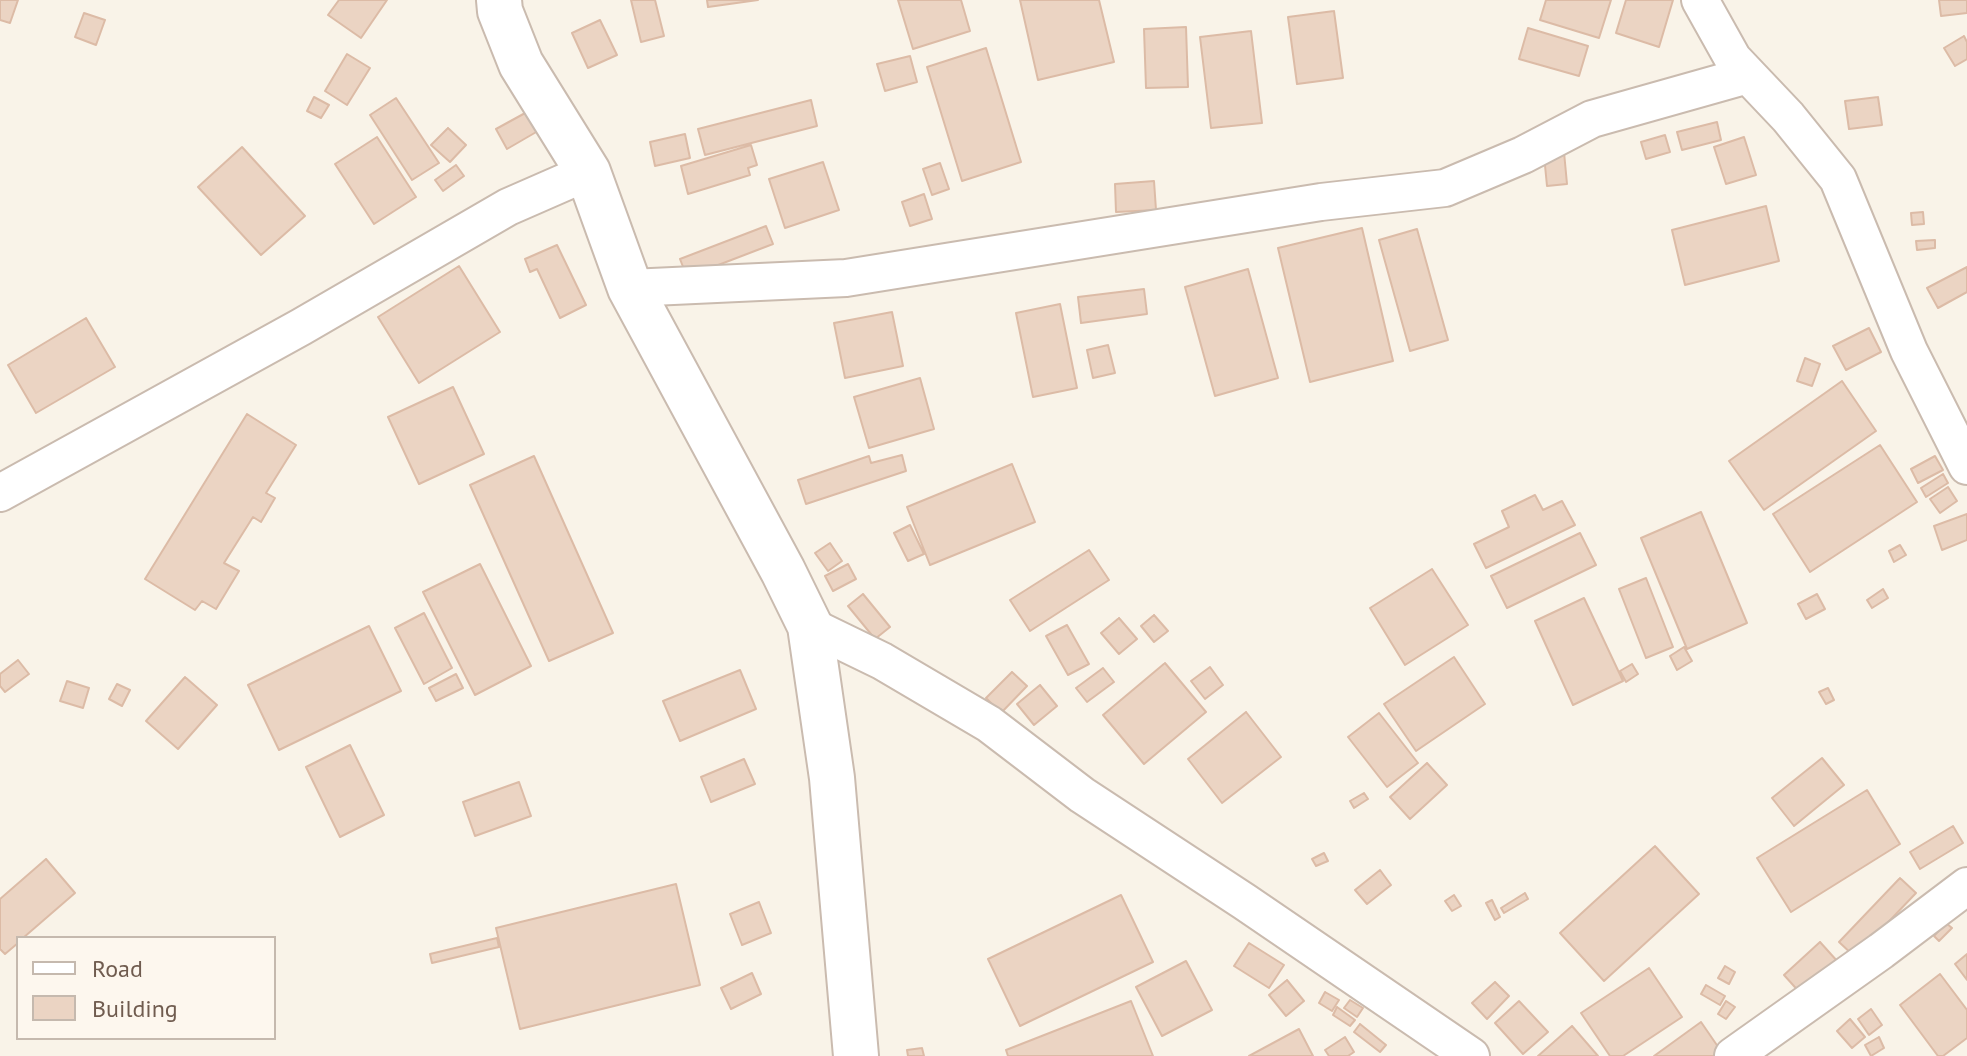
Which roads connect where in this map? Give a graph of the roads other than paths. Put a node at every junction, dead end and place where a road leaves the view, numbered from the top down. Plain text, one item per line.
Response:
1 (499, 0) edge
2 (1700, 0) edge
3 (1748, 75) junction
4 (588, 172) junction
5 (630, 288) junction
6 (1967, 466) edge
7 (0, 493) edge
8 (810, 626) junction
9 (1967, 886) edge
10 (856, 1056) edge
11 (1471, 1056) edge
12 (1733, 1056) edge

1 - 4 street
2 - 3 street
3 - 5 street
3 - 6 street
4 - 5 street
4 - 7 street
5 - 8 street
8 - 10 street
8 - 11 street
9 - 12 street

